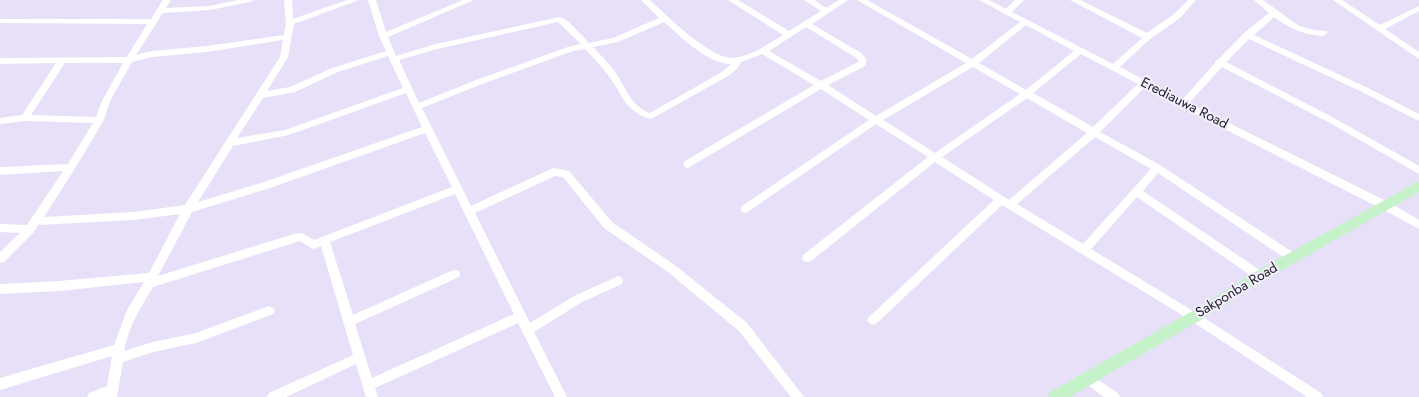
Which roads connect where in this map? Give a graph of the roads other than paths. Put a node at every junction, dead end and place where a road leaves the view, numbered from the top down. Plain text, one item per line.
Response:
1 (167, 0) edge
2 (250, 0) edge
3 (288, 0) edge
4 (354, 0) edge
5 (372, 0) edge
6 (470, 0) edge
7 (645, 0) edge
8 (732, 0) edge
9 (808, 0) edge
10 (844, 0) edge
11 (861, 0) edge
12 (983, 0) edge
13 (1020, 0) edge
14 (1074, 0) edge
15 (1192, 0) edge
16 (1258, 0) edge
17 (1337, 0) edge
18 (1419, 8) edge
19 (160, 11) junction
20 (826, 11) junction
21 (1006, 12) junction
22 (1272, 12) junction
23 (665, 18) junction
24 (0, 21) edge
25 (152, 22) junction
26 (1025, 22) junction
27 (290, 23) junction
28 (808, 24) junction
29 (1379, 29) junction
30 (1323, 33) dead end
31 (788, 34) junction
32 (1247, 35) junction
33 (383, 36) junction
34 (288, 37) junction
35 (1147, 37) junction
36 (587, 46) junction
37 (1081, 50) junction
38 (763, 52) junction
39 (393, 56) junction
40 (1419, 56) edge
41 (128, 60) junction
42 (0, 61) edge
43 (62, 61) junction
44 (737, 61) junction
45 (1219, 62) junction
46 (972, 64) junction
47 (1114, 68) junction
48 (1143, 84) junction
49 (821, 85) junction
50 (408, 89) junction
51 (1026, 94) junction
52 (261, 95) junction
53 (1182, 104) junction
54 (417, 107) junction
55 (25, 118) junction
56 (1419, 118) edge
57 (99, 120) junction
58 (876, 120) junction
59 (0, 121) edge
60 (428, 129) junction
61 (1094, 132) junction
62 (230, 143) junction
63 (935, 157) junction
64 (688, 164) dead end
65 (71, 167) junction
66 (1157, 168) junction
67 (1419, 170) edge
68 (0, 171) edge
69 (1419, 186) edge
70 (458, 189) junction
71 (1136, 191) junction
72 (1006, 202) junction
73 (1386, 206) junction
74 (188, 209) junction
75 (746, 209) dead end
76 (469, 211) junction
77 (33, 225) junction
78 (1419, 225) edge
79 (0, 228) edge
80 (324, 240) junction
81 (1084, 250) junction
82 (807, 258) dead end
83 (1293, 258) junction
84 (0, 259) edge
85 (455, 274) dead end
86 (1260, 276) junction
87 (150, 280) junction
88 (618, 281) dead end
89 (0, 289) edge
90 (269, 311) dead end
91 (522, 316) junction
92 (1194, 317) junction
93 (873, 320) dead end
94 (349, 322) junction
95 (528, 329) junction
96 (118, 354) junction
97 (360, 357) junction
98 (1089, 379) junction
99 (0, 384) edge
100 (368, 385) junction
101 (111, 393) edge
102 (93, 397) edge
103 (273, 397) edge
104 (372, 397) edge
105 (561, 397) edge
106 (798, 397) edge
107 (1056, 397) edge
108 (1114, 397) edge
109 (1317, 397) edge

1 - 19 street
2 - 19 street
3 - 27 street
4 - 27 street
5 - 33 street
6 - 33 street
7 - 23 street
8 - 31 street
9 - 20 street
10 - 20 street
11 - 46 street
12 - 21 street, Erediauwa Road
13 - 21 street
14 - 35 street
15 - 35 street
16 - 22 street
17 - 29 street
18 - 29 street
19 - 25 street
20 - 28 street
21 - 26 street, Erediauwa Road
22 - 30 street
22 - 32 street
23 - 36 street
23 - 44 street
24 - 25 street
25 - 41 street
26 - 37 street, Erediauwa Road
26 - 46 street
27 - 34 street
28 - 31 street
28 - 49 street
29 - 40 street
31 - 38 street
32 - 45 street
32 - 56 street
33 - 39 street
34 - 41 street
34 - 52 street
35 - 47 street
36 - 39 street
36 - 44 street
36 - 54 street
37 - 47 street, Erediauwa Road
37 - 51 street
38 - 44 street
38 - 49 street
39 - 50 street
39 - 52 street
41 - 43 street
41 - 57 street
42 - 43 street
43 - 55 street
45 - 53 street
45 - 67 street
46 - 51 street
46 - 58 street
47 - 48 street, Erediauwa Road
48 - 53 street, Erediauwa Road
48 - 61 street
49 - 58 street
49 - 64 street
50 - 54 street
50 - 62 street
51 - 61 street
51 - 63 street
52 - 62 street
53 - 73 street, Erediauwa Road
54 - 60 street
55 - 57 street
55 - 59 street
57 - 65 street
58 - 63 street
58 - 75 street
60 - 70 street
60 - 74 street
61 - 66 street
61 - 72 street
62 - 74 street
63 - 72 street
63 - 82 street
65 - 68 street
65 - 77 street
66 - 71 street
66 - 83 street
69 - 73 main road, Sakponba Road
70 - 76 street
70 - 80 street
71 - 81 street
71 - 86 street
72 - 81 street
72 - 93 street
73 - 78 street, Erediauwa Road
73 - 83 main road, Sakponba Road
74 - 77 street
74 - 87 street
76 - 91 street
76 - 106 street
77 - 79 street
77 - 84 street
80 - 87 street
80 - 94 street
81 - 92 street
83 - 86 main road, Sakponba Road
85 - 94 street
86 - 92 main road, Sakponba Road
87 - 89 street
87 - 96 street
88 - 95 street
90 - 96 street
91 - 95 street
91 - 100 street
92 - 98 main road, Sakponba Road
92 - 109 street
94 - 97 street
95 - 105 street
96 - 99 street
96 - 101 street
97 - 100 street
97 - 103 street
98 - 107 main road, Sakponba Road
98 - 108 street
100 - 104 street
101 - 102 street

